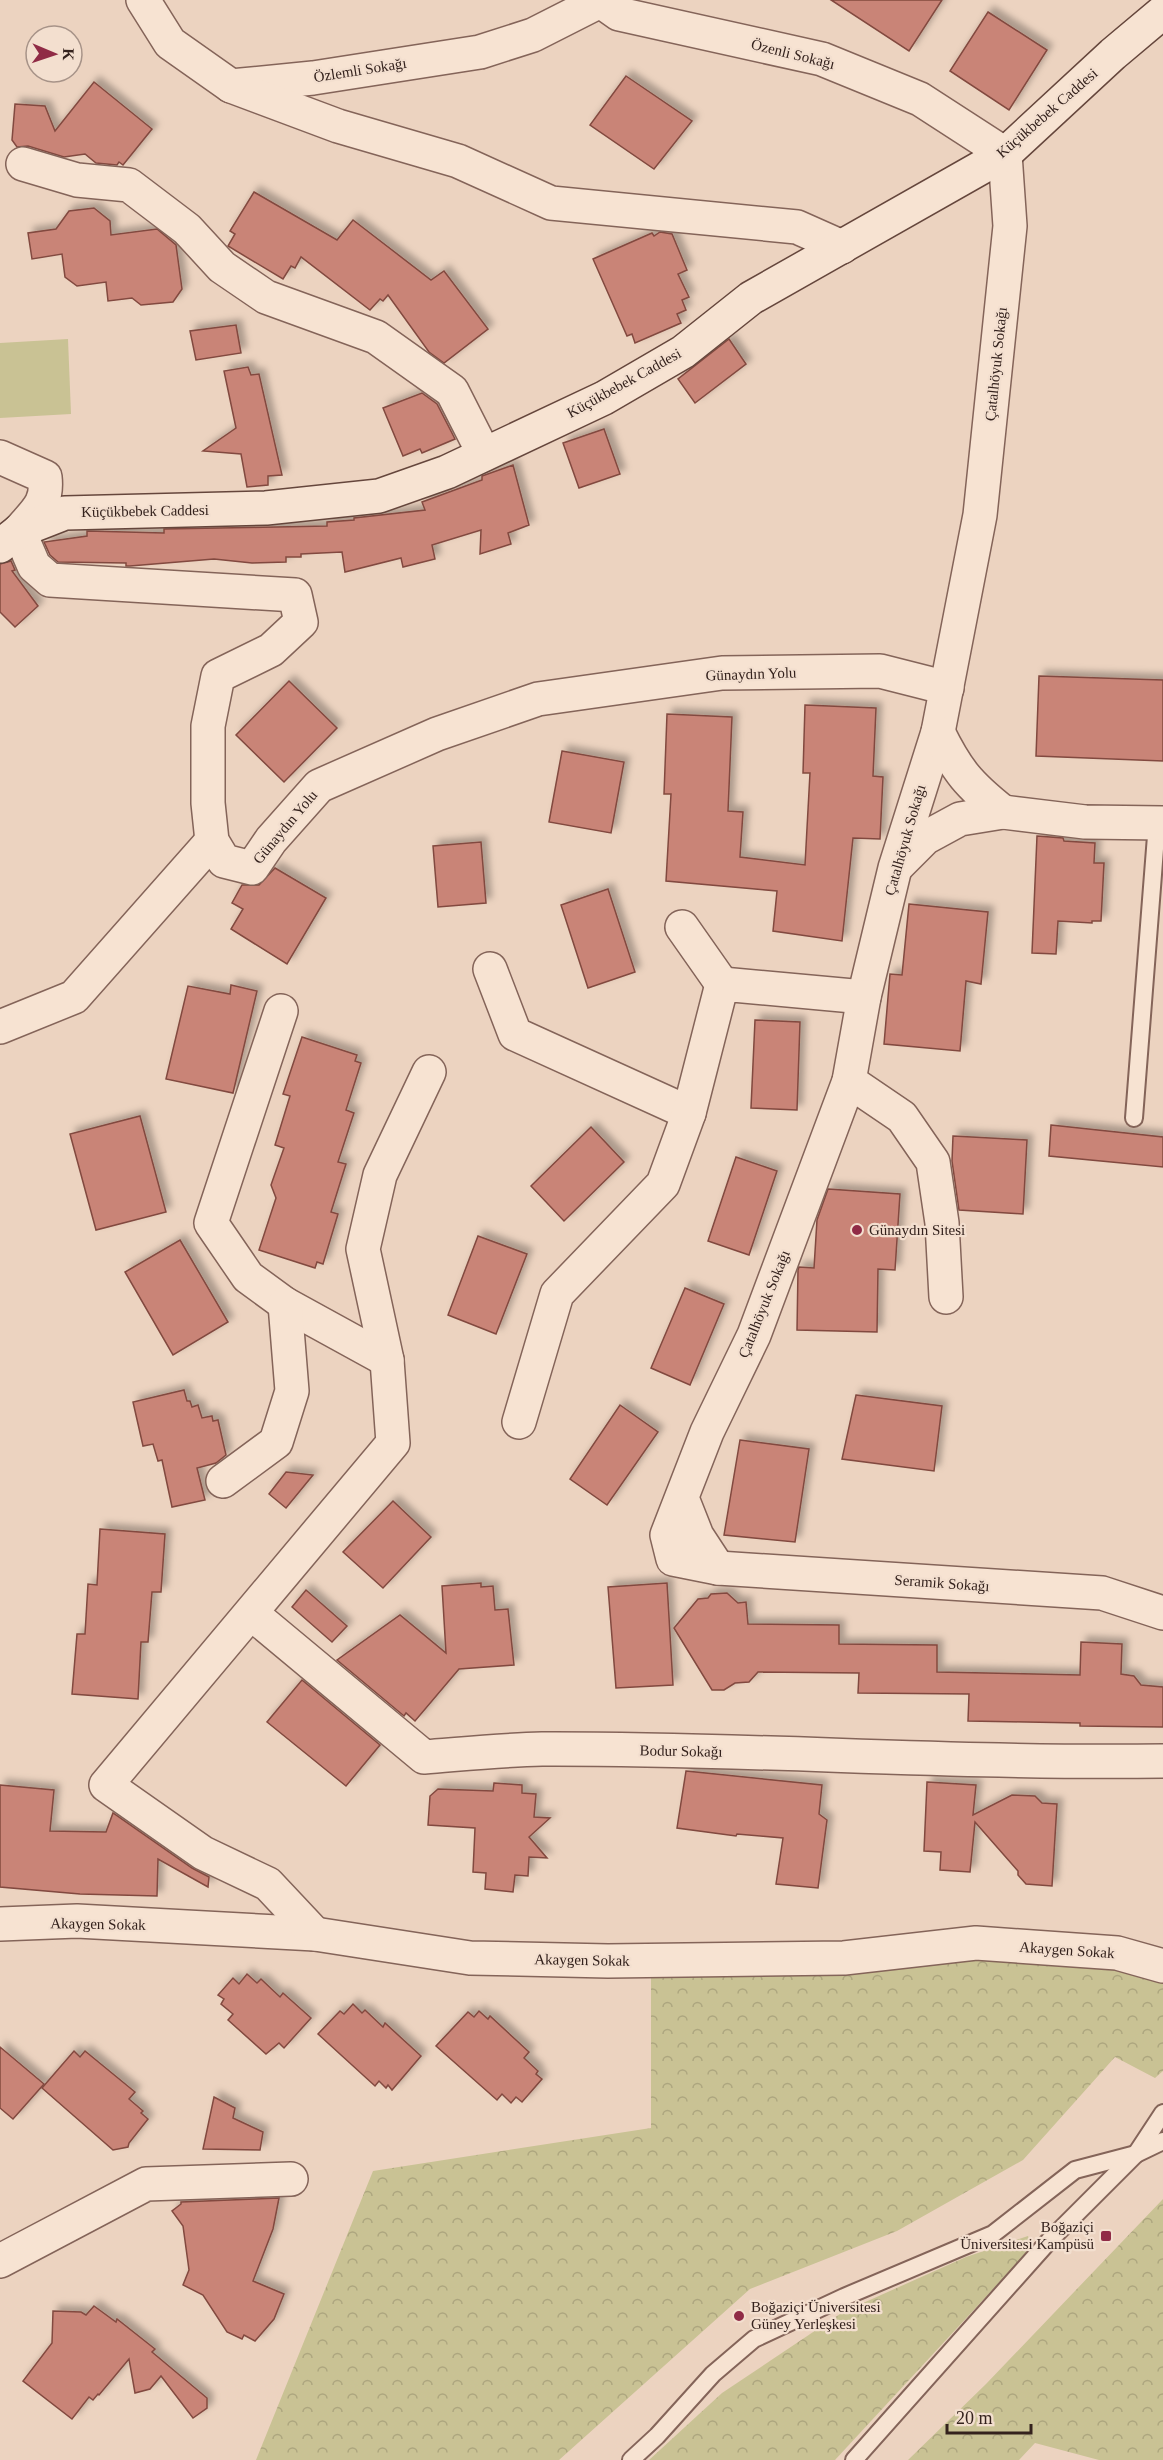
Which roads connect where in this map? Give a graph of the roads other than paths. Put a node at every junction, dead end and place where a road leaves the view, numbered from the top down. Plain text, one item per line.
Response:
1 (143, 0) edge
2 (1144, 0) edge
3 (602, 1) edge
4 (1163, 7) edge
5 (1163, 12) edge
6 (231, 86) junction
7 (1005, 154) junction
8 (23, 164) dead end
9 (842, 247) junction
10 (484, 454) junction
11 (0, 457) edge
12 (9, 539) edge
13 (947, 688) junction
14 (938, 732) junction
15 (1003, 812) junction
16 (1160, 823) edge
17 (212, 842) junction
18 (895, 868) junction
19 (682, 927) dead end
20 (490, 969) dead end
21 (722, 984) junction
22 (864, 997) junction
23 (281, 1011) dead end
24 (0, 1027) edge
25 (429, 1072) dead end
26 (849, 1082) junction
27 (689, 1113) junction
28 (1134, 1118) dead end
29 (946, 1297) dead end
30 (285, 1304) junction
31 (387, 1360) junction
32 (519, 1422) dead end
33 (223, 1481) dead end
34 (682, 1498) joint
35 (251, 1613) junction
36 (1163, 1613) edge
37 (1163, 1761) edge
38 (0, 1924) edge
39 (315, 1934) junction
40 (1163, 1966) edge
41 (1163, 2113) edge
42 (1163, 2141) edge
43 (1136, 2154) junction
44 (291, 2179) dead end
45 (0, 2261) edge
46 (631, 2460) edge
47 (854, 2460) edge

1 - 6 street
2 - 4 street
3 - 6 street, Özlemli Sokağı
3 - 7 street, Özenli Sokağı
5 - 7 street, Küçükbebek Caddesi
6 - 9 street
7 - 9 street, Küçükbebek Caddesi
7 - 13 street, Çatalhöyuk Sokağı
8 - 10 street
9 - 10 street, Küçükbebek Caddesi
10 - 12 street, Küçükbebek Caddesi
11 - 12 street
12 - 17 street
13 - 14 street, Çatalhöyuk Sokağı
13 - 17 street, Günaydın Yolu
14 - 15 street
14 - 18 street, Çatalhöyuk Sokağı
15 - 16 street
15 - 18 street
16 - 28 lane
17 - 24 street
18 - 22 street, Çatalhöyuk Sokağı
19 - 21 street
20 - 27 street
21 - 22 street
21 - 27 street
22 - 26 street, Çatalhöyuk Sokağı
23 - 30 street
25 - 31 street
26 - 29 street
26 - 34 street, Çatalhöyuk Sokağı
27 - 32 street
30 - 31 street
30 - 33 street
31 - 35 street
34 - 36 street, Seramik Sokağı
35 - 37 street, Bodur Sokağı
35 - 39 street
38 - 39 street, Akaygen Sokak
39 - 40 street, Akaygen Sokak
41 - 43 lane
42 - 43 lane
43 - 46 lane
43 - 47 lane
44 - 45 street

